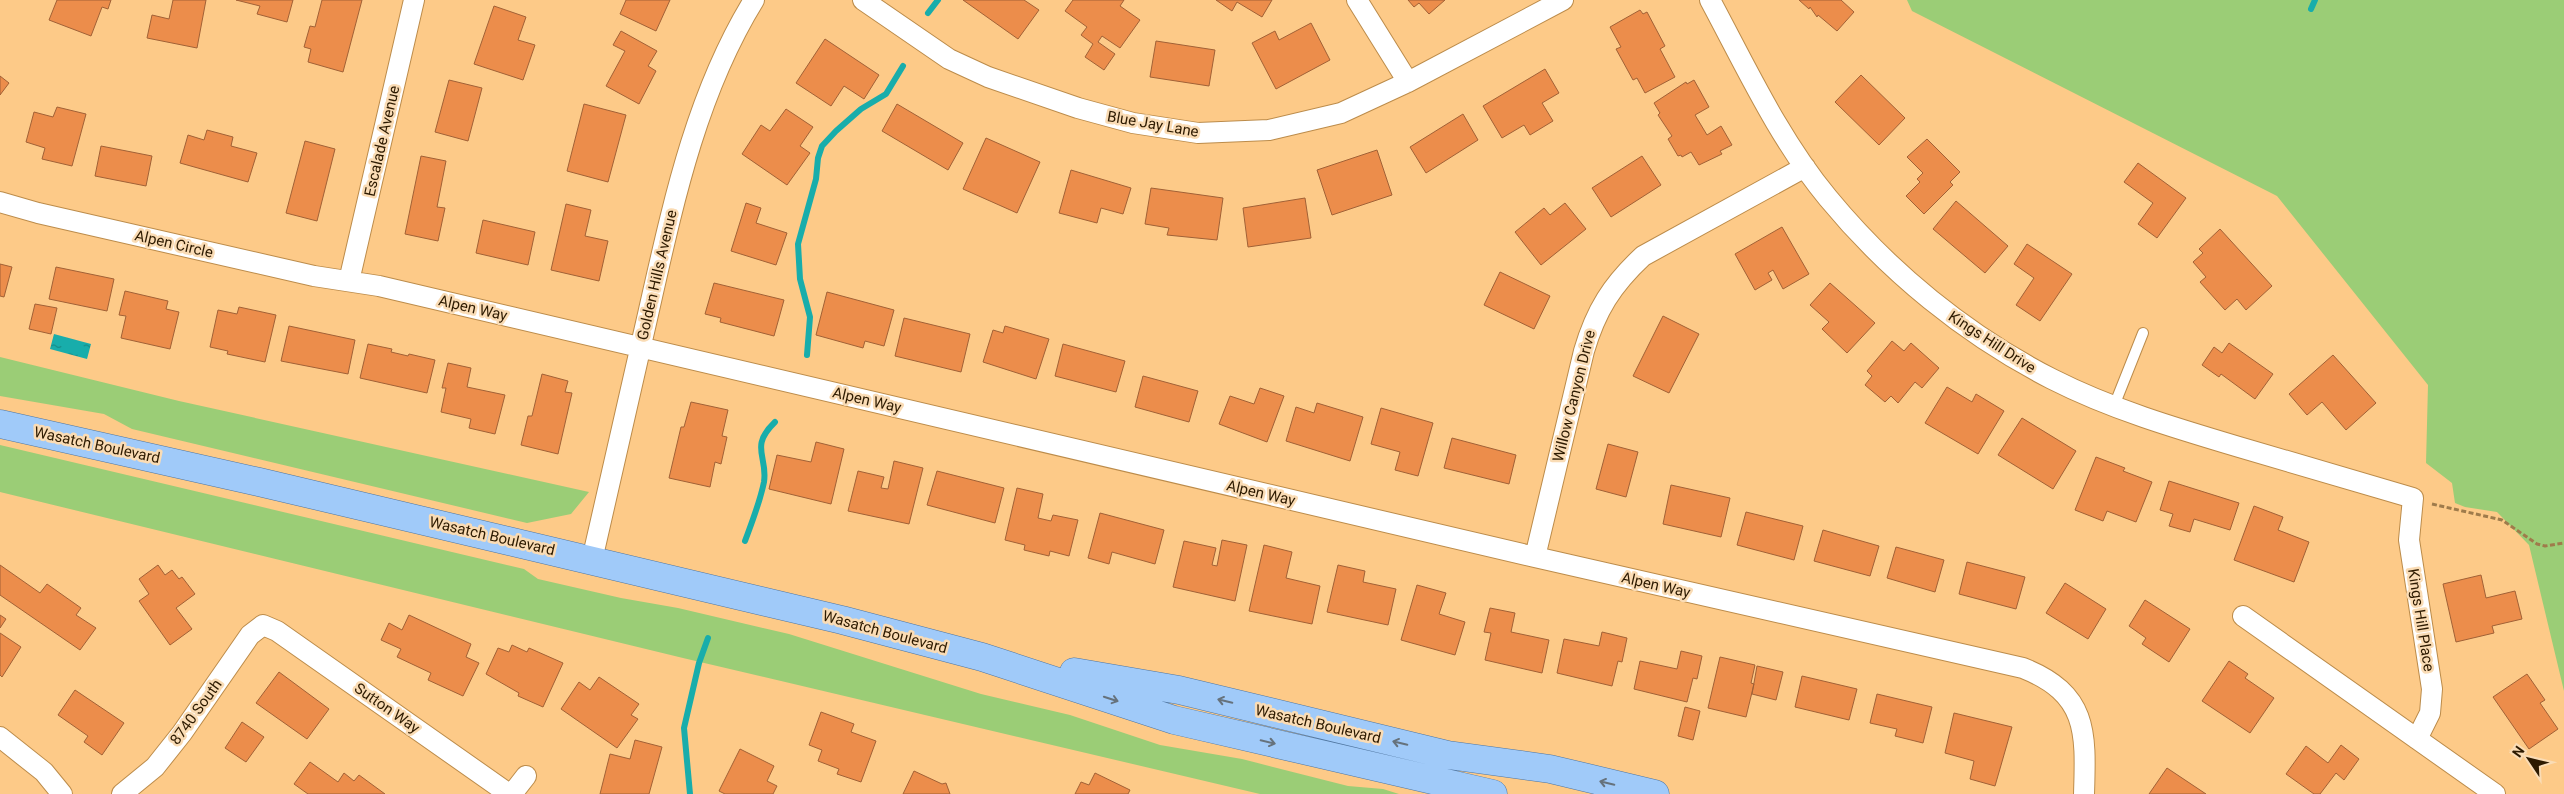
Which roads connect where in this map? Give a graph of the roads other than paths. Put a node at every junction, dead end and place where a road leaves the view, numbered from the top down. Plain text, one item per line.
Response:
1 (414, 0) edge
2 (754, 0) edge
3 (862, 0) edge
4 (1356, 0) edge
5 (1564, 0) edge
6 (1710, 0) edge
7 (1408, 82) junction
8 (1805, 166) junction
9 (0, 202) edge
10 (349, 281) junction
11 (2143, 332) dead end
12 (641, 348) junction
13 (2114, 406) junction
14 (0, 424) edge
15 (2412, 498) joint
16 (1535, 557) junction
17 (592, 560) junction
18 (2243, 616) dead end
19 (263, 625) joint
20 (982, 656) junction
21 (0, 737) edge
22 (2417, 739) junction
23 (1448, 755) junction
24 (526, 776) dead end
25 (62, 794) edge
26 (122, 794) edge
27 (509, 794) edge
28 (512, 794) edge
29 (1493, 794) edge
30 (1586, 794) edge
31 (1655, 794) edge
32 (2084, 794) edge
33 (2495, 794) edge

1 - 10 street, Escalade Avenue
2 - 12 street, Golden Hills Avenue
3 - 7 street, Blue Jay Lane
4 - 7 street
5 - 7 street, Blue Jay Lane
6 - 8 street, Kings Hill Drive
8 - 13 street, Kings Hill Drive
8 - 16 street, Willow Canyon Drive
9 - 10 street, Alpen Circle
10 - 12 street, Alpen Way
11 - 13 lane
12 - 16 street, Alpen Way
12 - 17 street, Golden Hills Avenue
13 - 15 street, Kings Hill Drive
14 - 17 main road, Wasatch Boulevard
15 - 22 street, Kings Hill Place
16 - 32 street, Alpen Way
17 - 20 main road, Wasatch Boulevard
18 - 22 street
19 - 26 street, 8740 South
19 - 27 street, Sutton Way
23 -> 20 main road, Wasatch Boulevard
20 -> 29 main road, Wasatch Boulevard
21 - 25 street
22 - 33 street
23 - 30 main road
31 -> 23 main road, Wasatch Boulevard
24 - 28 street

